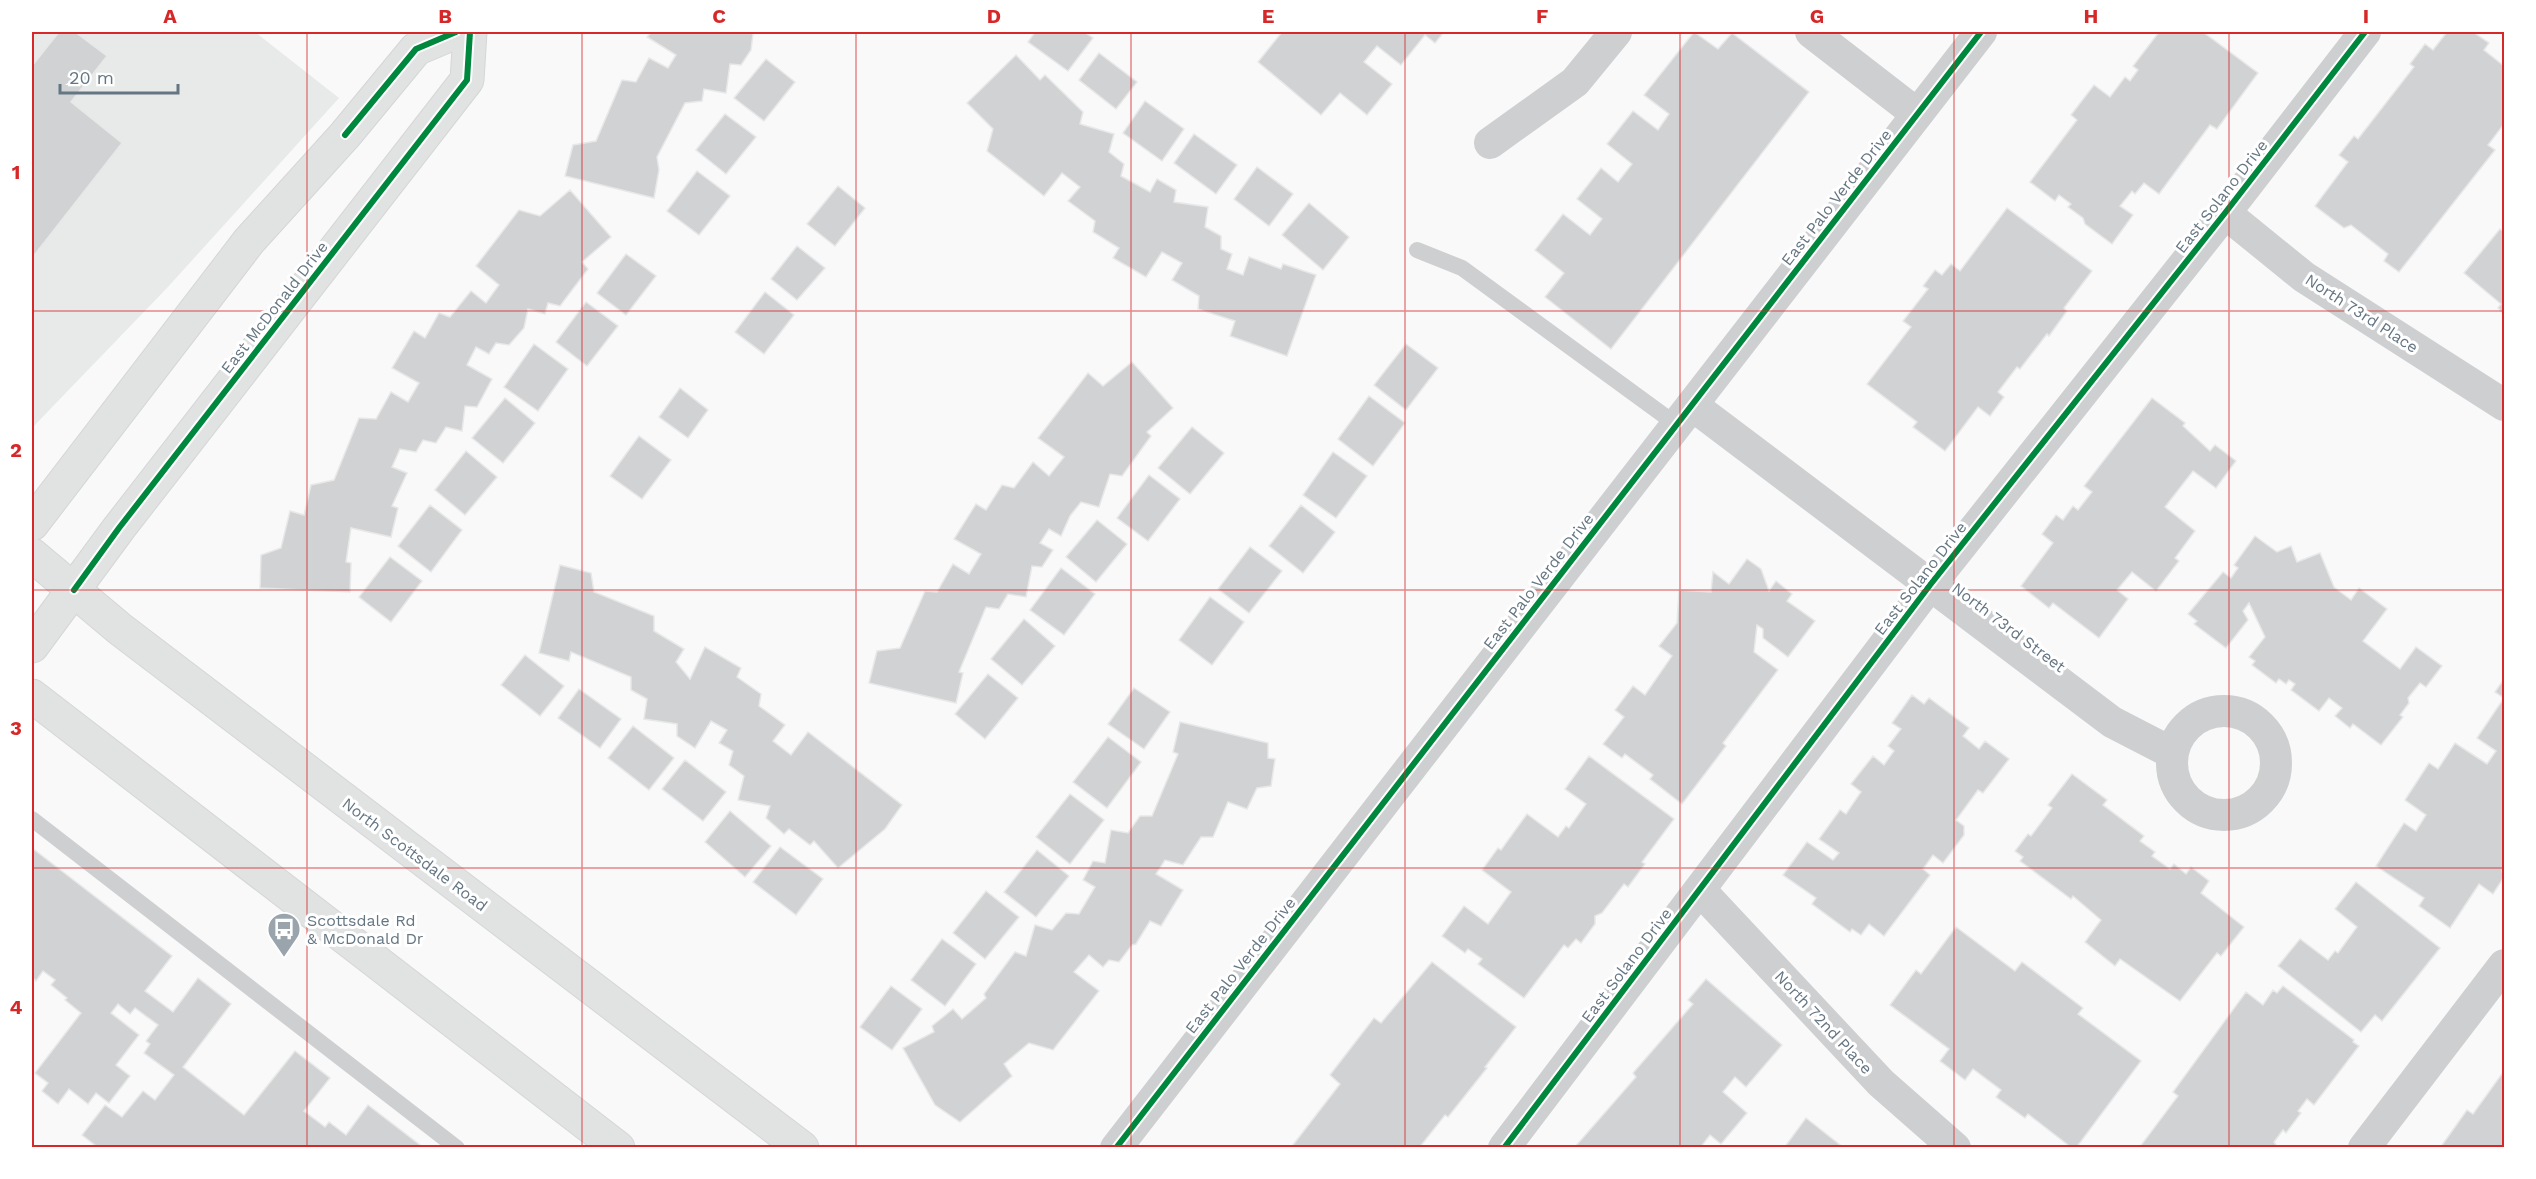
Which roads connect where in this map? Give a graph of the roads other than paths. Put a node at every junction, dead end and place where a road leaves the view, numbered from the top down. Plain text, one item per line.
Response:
1 (456, 32) edge
2 (470, 32) edge
3 (1616, 32) edge
4 (1811, 32) edge
5 (1981, 32) edge
6 (2365, 32) edge
7 (1917, 114) junction
8 (1490, 143) dead end
9 (2225, 213) junction
10 (1417, 250) dead end
11 (2505, 405) edge
12 (1684, 415) junction
13 (32, 524) edge
14 (32, 555) edge
15 (1930, 585) junction
16 (74, 590) junction
17 (32, 646) edge
18 (32, 696) edge
19 (2172, 753) dead end
20 (32, 819) edge
21 (1700, 890) junction
22 (2505, 965) edge
23 (457, 1148) edge
24 (618, 1148) edge
25 (802, 1148) edge
26 (1116, 1148) edge
27 (1504, 1148) edge
28 (1955, 1148) edge
29 (2364, 1148) edge

1 - 13 main road
2 - 16 main road, East McDonald Drive
3 - 8 street
4 - 7 street
5 - 7 street, East Palo Verde Drive
6 - 9 street, East Solano Drive
7 - 12 street, East Palo Verde Drive
9 - 11 street, North 73rd Place
9 - 15 street, East Solano Drive
10 - 12 lane
12 - 15 street, North 73rd Street
12 - 26 street, East Palo Verde Drive
14 - 16 main road, North Scottsdale Road
15 - 19 street, North 73rd Street
15 - 21 street, East Solano Drive
16 - 17 main road, East McDonald Drive
16 - 25 main road, North Scottsdale Road
18 - 24 main road
20 - 23 lane
21 - 27 street, East Solano Drive
21 - 28 street, North 72nd Place
22 - 29 street

